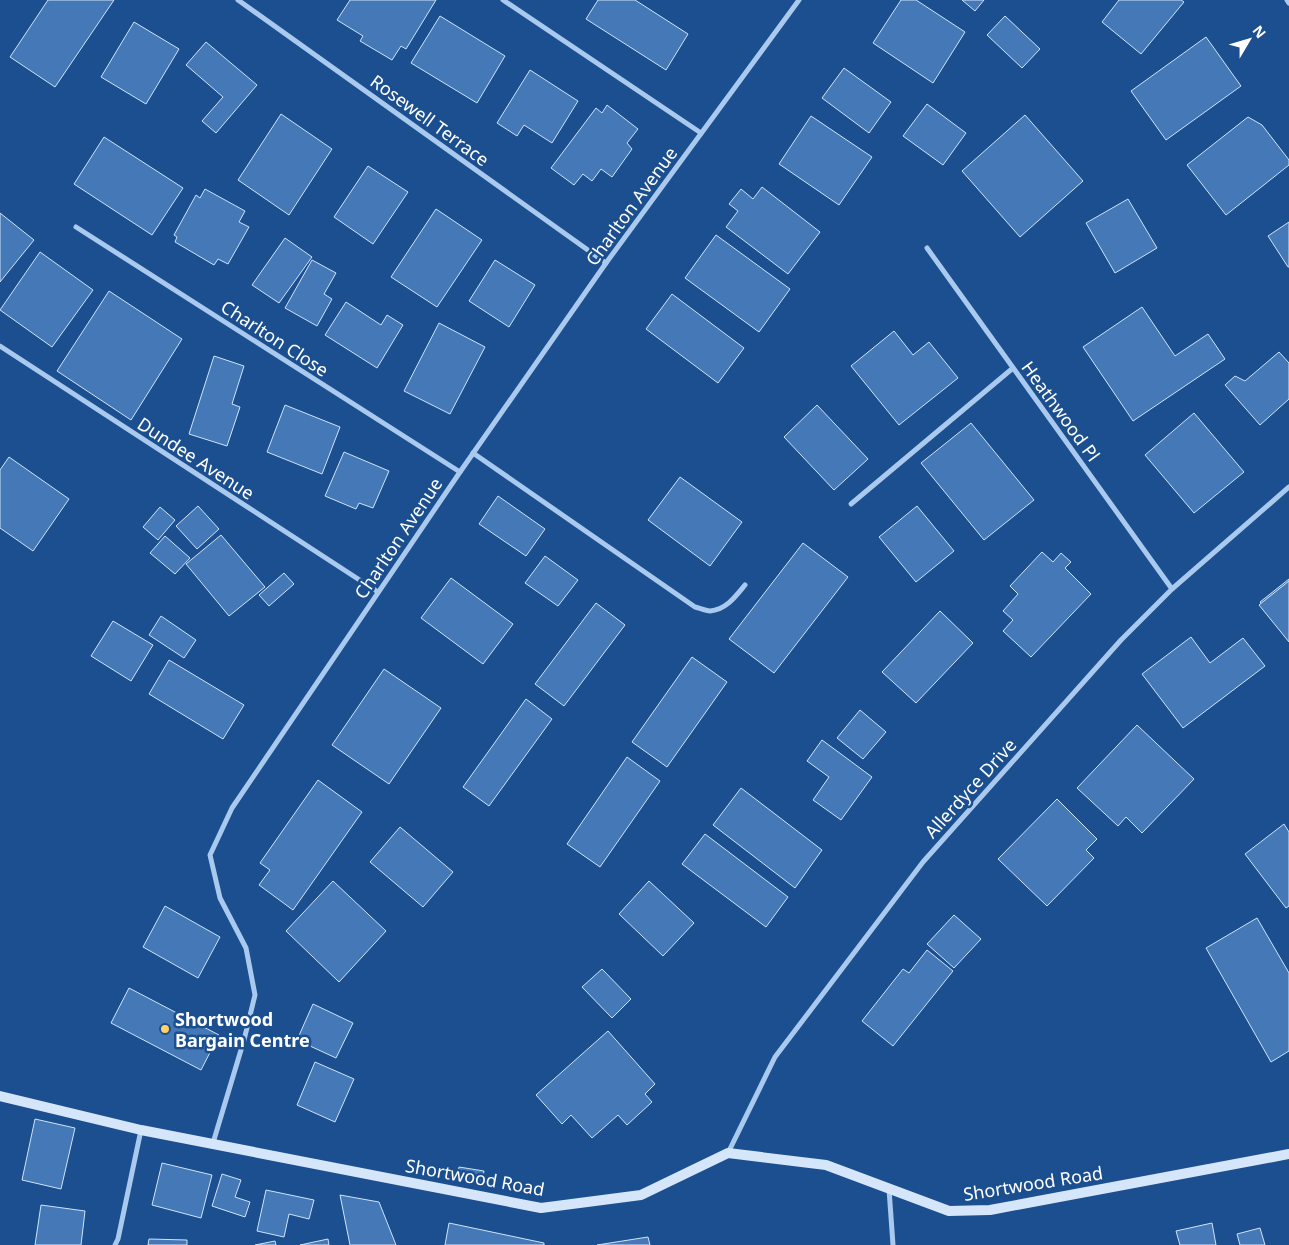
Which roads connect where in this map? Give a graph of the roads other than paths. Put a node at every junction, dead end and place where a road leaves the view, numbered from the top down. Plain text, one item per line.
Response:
1 (238, 0) edge
2 (503, 0) edge
3 (799, 0) edge
4 (1287, 0) edge
5 (1289, 3) edge
6 (701, 133) junction
7 (76, 227) dead end
8 (927, 248) dead end
9 (606, 263) junction
10 (0, 346) edge
11 (1013, 368) junction
12 (473, 453) junction
13 (460, 472) junction
14 (1289, 487) edge
15 (851, 504) dead end
16 (745, 585) dead end
17 (1172, 589) junction
18 (378, 592) junction
19 (0, 1096) edge
20 (141, 1130) junction
21 (213, 1143) junction
22 (728, 1153) junction
23 (1289, 1154) edge
24 (889, 1189) junction
25 (115, 1245) edge
26 (893, 1245) edge

1 - 9 street, Rosewell Terrace
2 - 6 street
3 - 6 street, Charlton Avenue
4 - 5 street
6 - 9 street, Charlton Avenue
7 - 13 street, Charlton Close
8 - 11 street, Heathwood Pl
9 - 12 street, Charlton Avenue
10 - 18 street, Dundee Avenue
11 - 15 street
11 - 17 street, Heathwood Pl
12 - 13 street, Charlton Avenue
12 - 16 street
13 - 18 street, Charlton Avenue
14 - 17 street, Allerdyce Drive
17 - 22 street, Allerdyce Drive
18 - 21 street, Charlton Avenue
19 - 20 main road, Shortwood Road
20 - 21 main road, Shortwood Road
20 - 25 street
21 - 22 main road, Shortwood Road
22 - 24 main road, Shortwood Road
23 - 24 main road, Shortwood Road
24 - 26 street

